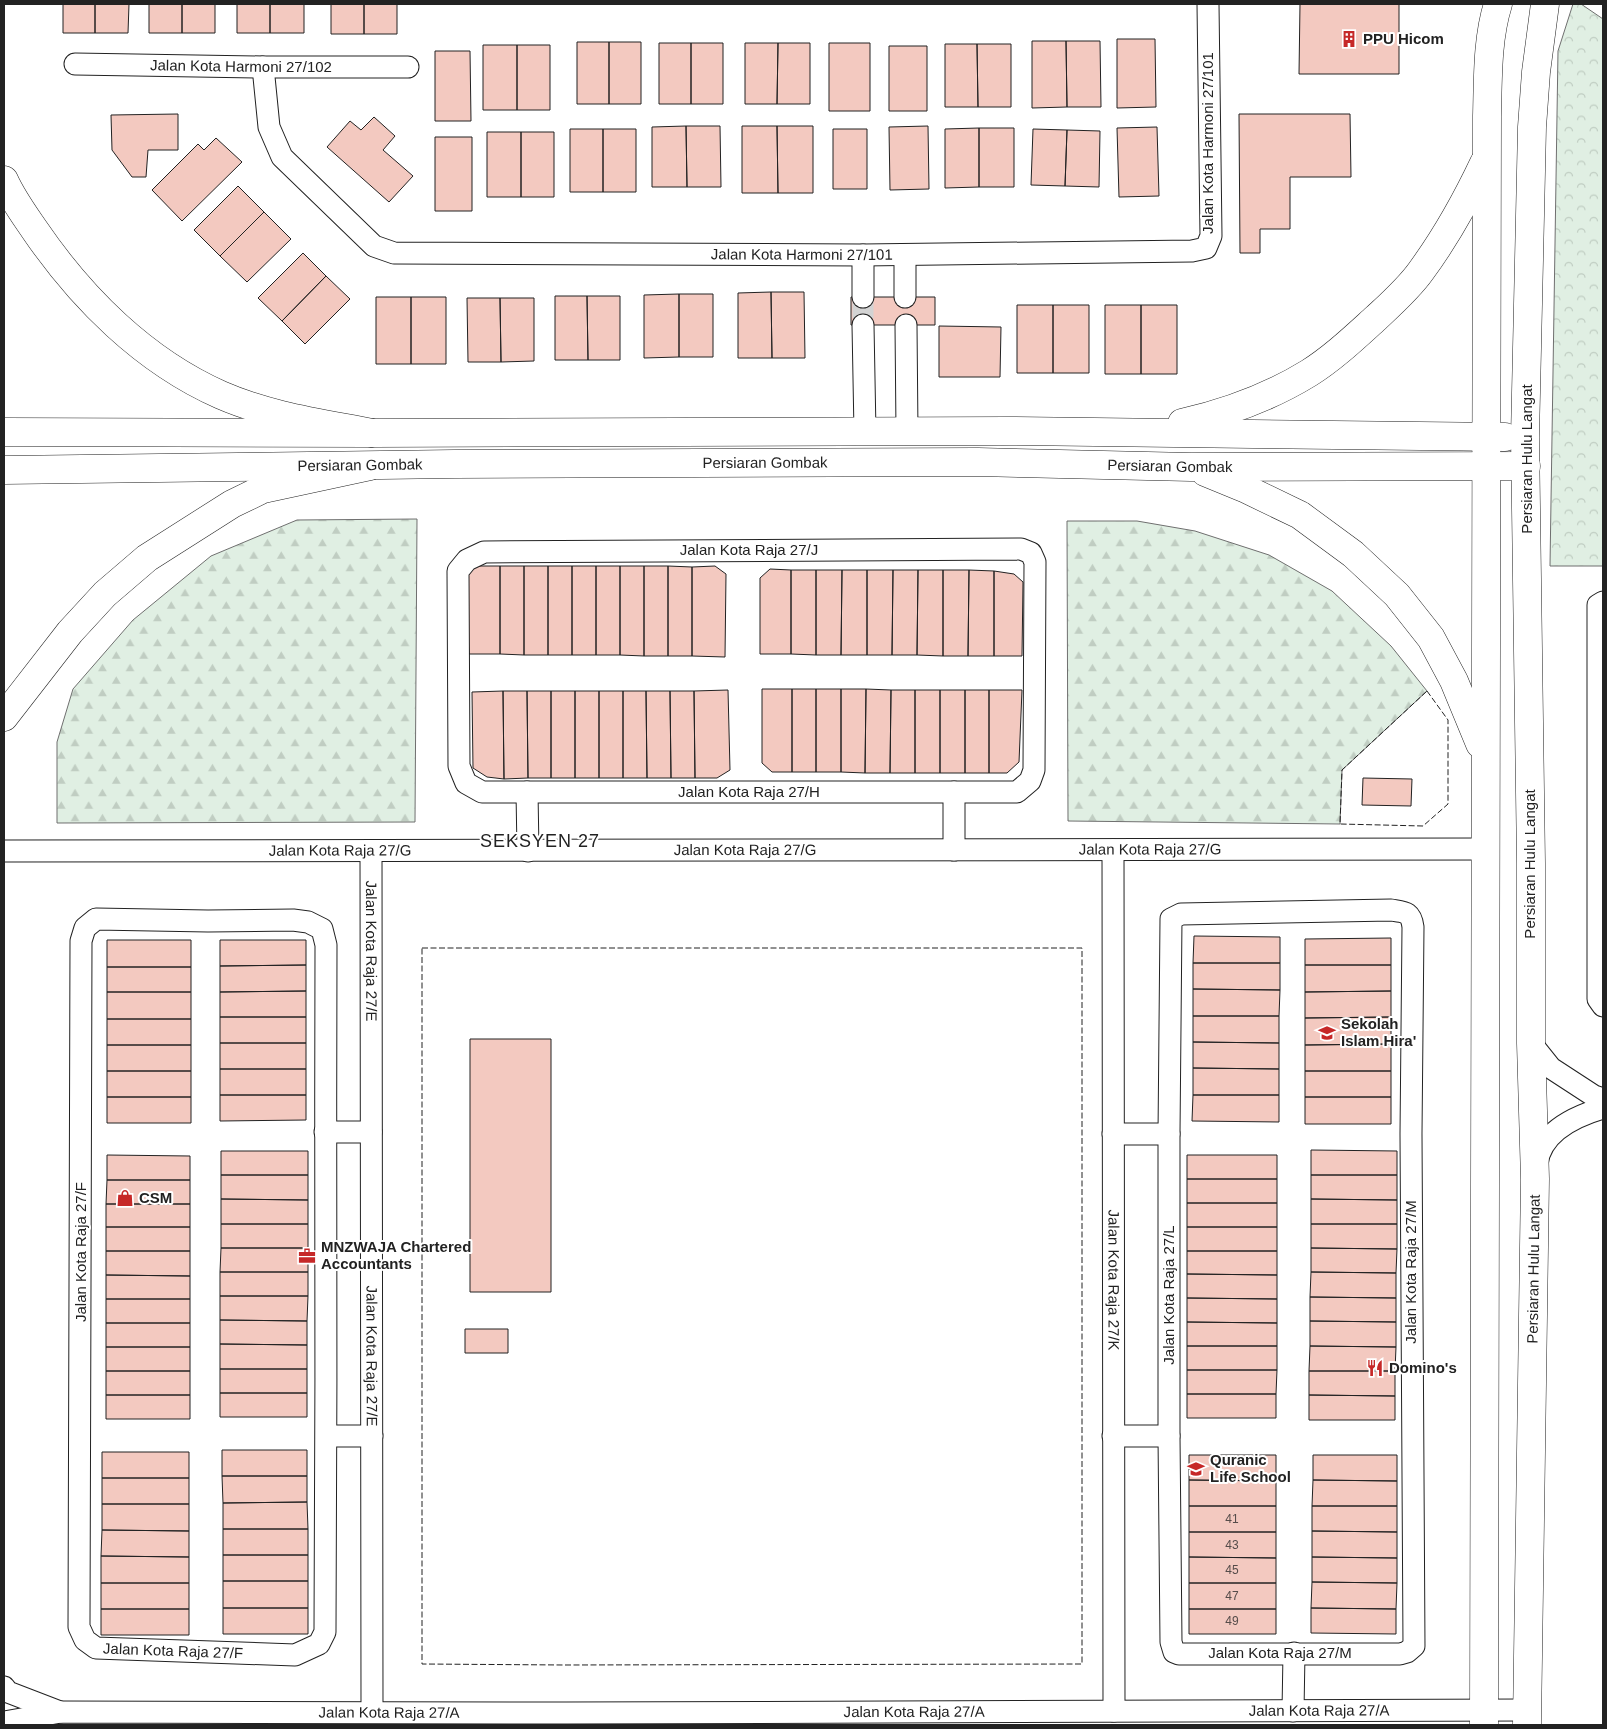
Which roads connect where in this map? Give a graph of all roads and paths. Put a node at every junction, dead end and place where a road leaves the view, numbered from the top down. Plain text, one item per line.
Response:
1 (1208, 4) edge
2 (1498, 4) edge
3 (1545, 4) edge
4 (74, 64) dead end
5 (263, 67) junction
6 (408, 67) dead end
7 (1486, 158) junction
8 (4, 180) edge
9 (863, 255) junction
10 (905, 255) junction
11 (864, 297) tunnel mouth
12 (906, 297) dead end
13 (864, 325) tunnel mouth
14 (906, 325) dead end
15 (4, 432) edge
16 (865, 432) junction
17 (907, 432) junction
18 (372, 433) junction
19 (1139, 433) junction
20 (1486, 437) junction
21 (1525, 437) junction
22 (370, 466) junction
23 (1191, 466) junction
24 (1526, 466) junction
25 (1486, 467) junction
26 (4, 470) edge
27 (1600, 604) edge
28 (4, 717) edge
29 (1486, 757) junction
30 (1030, 781) joint
31 (466, 783) joint
32 (527, 792) junction
33 (954, 792) junction
34 (1600, 812) edge
35 (1486, 849) junction
36 (954, 850) junction
37 (1113, 850) junction
38 (4, 851) edge
39 (371, 851) junction
40 (528, 851) junction
41 (1169, 932) joint
42 (1603, 1006) edge
43 (1531, 1043) junction
44 (1603, 1099) edge
45 (1603, 1108) edge
46 (325, 1132) junction
47 (371, 1132) junction
48 (1113, 1134) junction
49 (1169, 1134) junction
50 (1535, 1179) junction
51 (327, 1436) junction
52 (372, 1436) junction
53 (1113, 1436) junction
54 (1169, 1436) junction
55 (1294, 1653) junction
56 (1179, 1654) joint
57 (4, 1687) edge
58 (1114, 1711) junction
59 (1292, 1711) junction
60 (60, 1712) junction
61 (372, 1712) junction
62 (1484, 1718) edge
63 (1527, 1718) edge
64 (4, 1722) edge

1 - 10 street, Jalan Kota Harmoni 27/101
2 - 7 main road
3 - 21 main road, Persiaran Hulu Langat
4 - 5 street, Jalan Kota Harmoni 27/102
5 - 6 street, Jalan Kota Harmoni 27/102
5 - 9 street, Jalan Kota Harmoni 27/101
7 - 19 main road
7 - 20 main road
8 - 18 main road
9 - 10 street, Jalan Kota Harmoni 27/101
9 - 11 street
10 - 12 street
13 - 16 street
14 - 17 street
15 - 18 main road
16 - 17 main road
16 - 18 main road
17 - 19 main road
19 - 20 main road
20 - 21 main road
20 - 25 main road
21 - 24 main road, Persiaran Hulu Langat
22 - 23 main road, Persiaran Gombak
22 - 26 main road, Persiaran Gombak
22 - 28 main road
23 - 25 main road, Persiaran Gombak
23 - 29 main road
24 - 25 main road, Persiaran Gombak
24 - 43 main road, Persiaran Hulu Langat
25 - 29 main road
27 - 34 street
29 - 35 main road
30 - 31 street, Jalan Kota Raja 27/J
30 - 33 street, Jalan Kota Raja 27/H
31 - 32 street, Jalan Kota Raja 27/H
32 - 33 street, Jalan Kota Raja 27/H
32 - 40 street
33 - 36 street
34 - 42 street
35 - 37 street, Jalan Kota Raja 27/G
35 - 62 main road
36 - 37 street, Jalan Kota Raja 27/G
36 - 40 street, Jalan Kota Raja 27/G
37 - 48 street, Jalan Kota Raja 27/K
38 - 39 street, Jalan Kota Raja 27/G
39 - 40 street, Jalan Kota Raja 27/G
39 - 47 street, Jalan Kota Raja 27/E
41 - 49 street, Jalan Kota Raja 27/L
41 - 55 street, Jalan Kota Raja 27/M
43 - 44 street
43 - 50 main road, Persiaran Hulu Langat
45 - 50 street
46 - 47 street
46 - 51 street, Jalan Kota Raja 27/F
46 - 51 street, Jalan Kota Raja 27/F
47 - 52 street, Jalan Kota Raja 27/E
48 - 49 street
48 - 53 street, Jalan Kota Raja 27/K
49 - 54 street, Jalan Kota Raja 27/L
50 - 63 main road, Persiaran Hulu Langat
51 - 52 street
52 - 61 street, Jalan Kota Raja 27/E
53 - 54 street
53 - 58 street, Jalan Kota Raja 27/K
54 - 56 street, Jalan Kota Raja 27/L
55 - 56 street, Jalan Kota Raja 27/M
55 - 59 street
57 - 60 street, Jalan Kota Raja 27/A
58 - 59 street, Jalan Kota Raja 27/A
58 - 61 street, Jalan Kota Raja 27/A
59 - 62 street, Jalan Kota Raja 27/A
60 - 61 street, Jalan Kota Raja 27/A
60 - 64 street, Jalan Kota Raja 27/A
62 - 63 street, Jalan Kota Raja 27/A

